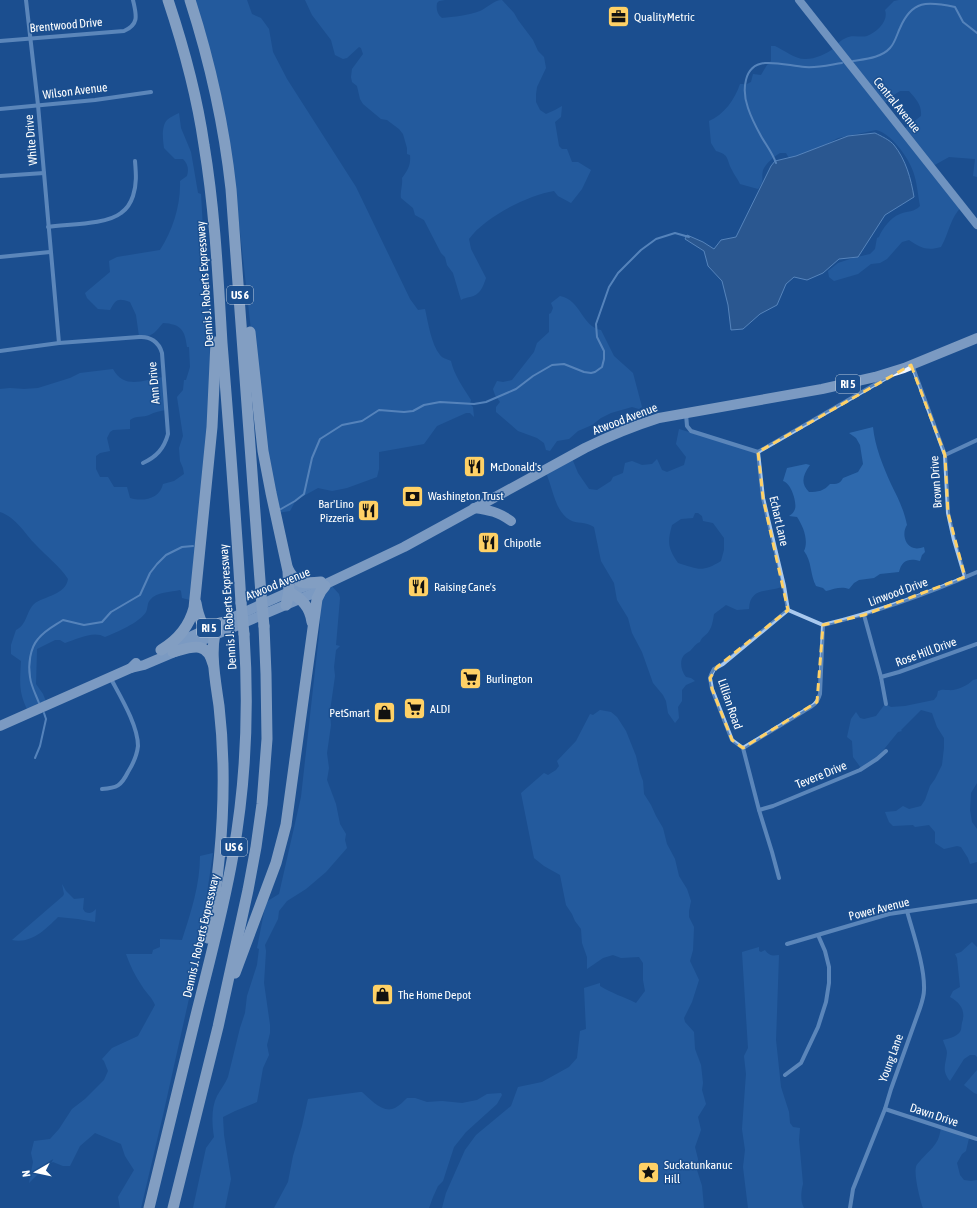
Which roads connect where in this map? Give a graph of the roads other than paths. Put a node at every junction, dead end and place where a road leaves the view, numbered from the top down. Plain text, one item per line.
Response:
1 (26, 0) edge
2 (133, 0) edge
3 (168, 0) edge
4 (190, 0) edge
5 (799, 0) edge
6 (30, 38) junction
7 (0, 40) edge
8 (151, 92) dead end
9 (38, 105) junction
10 (0, 109) edge
11 (135, 161) dead end
12 (44, 173) junction
13 (0, 176) edge
14 (977, 225) edge
15 (48, 226) junction
16 (50, 252) junction
17 (0, 257) edge
18 (217, 264) junction
19 (238, 265) junction
20 (977, 338) edge
21 (59, 343) junction
22 (0, 351) edge
23 (908, 366) junction
24 (686, 413) junction
25 (977, 440) edge
26 (758, 452) junction
27 (945, 454) junction
28 (143, 462) dead end
29 (474, 508) junction
30 (511, 521) dead end
31 (286, 563) junction
32 (977, 572) edge
33 (965, 577) junction
34 (324, 583) junction
35 (196, 588) junction
36 (289, 592) junction
37 (300, 599) junction
38 (286, 605) junction
39 (788, 610) junction
40 (864, 615) junction
41 (220, 622) joint
42 (823, 625) junction
43 (210, 632) junction
44 (312, 640) junction
45 (977, 644) edge
46 (161, 650) junction
47 (173, 652) junction
48 (131, 668) junction
49 (214, 675) junction
50 (110, 677) junction
51 (881, 677) junction
52 (886, 704) dead end
53 (0, 726) edge
54 (743, 748) junction
55 (886, 751) dead end
56 (102, 789) dead end
57 (759, 810) junction
58 (779, 878) dead end
59 (977, 901) edge
60 (907, 911) junction
61 (818, 935) junction
62 (787, 944) dead end
63 (218, 1027) junction
64 (186, 1054) junction
65 (785, 1074) dead end
66 (886, 1110) junction
67 (977, 1139) edge
68 (149, 1208) edge
69 (173, 1208) edge
70 (850, 1208) edge

1 - 6 street, White Drive
2 - 6 street, Brentwood Drive
3 - 18 highway, Dennis J. Roberts Expressway / US 6
4 - 19 highway, US 6
5 - 14 main road, Central Avenue
6 - 7 street, Brentwood Drive
6 - 9 street, White Drive
8 - 9 street, Wilson Avenue
9 - 10 street, Wilson Avenue
9 - 12 street, White Drive
11 - 15 street
12 - 13 street
12 - 15 street, White Drive
15 - 16 street, White Drive
16 - 17 street
16 - 21 street, White Drive
18 - 35 highway
18 - 64 highway, Dennis J. Roberts Expressway / US 6, bridge
19 - 31 highway
19 - 63 highway, US 6, bridge
20 - 23 main road, Atwood Avenue / RI 5
21 - 22 street, Ann Drive
21 - 28 street, Ann Drive
23 - 24 main road, Atwood Avenue / RI 5
23 - 26 street
23 - 27 street, Brown Drive
24 - 26 street
24 - 29 main road, Atwood Avenue / RI 5
25 - 27 street
26 - 39 street, Echart Lane
27 - 33 street, Brown Drive
29 - 30 main road
29 - 34 main road, Atwood Avenue / RI 5
31 - 34 highway
31 - 36 highway
32 - 33 street, Linwood Drive
33 - 40 street, Linwood Drive
34 - 36 main road, Atwood Avenue / RI 5
34 - 37 main road, Atwood Avenue / RI 5
34 - 44 highway
35 - 43 highway
35 - 46 highway
36 - 37 highway
36 - 38 highway
36 - 41 main road, Atwood Avenue / RI 5
37 - 38 main road, Atwood Avenue / RI 5
37 - 44 highway
38 - 43 main road, Atwood Avenue / RI 5
39 - 42 street
39 - 54 street, Lillian Road
40 - 42 street, Linwood Drive
40 - 51 street
41 - 43 highway
42 - 54 street
43 - 46 main road, Atwood Avenue / RI 5
43 - 47 main road, Atwood Avenue / RI 5
43 - 49 highway
44 - 63 highway
45 - 51 street, Rose Hill Drive
46 - 48 main road, Atwood Avenue / RI 5
47 - 48 main road, Atwood Avenue / RI 5
47 - 49 highway
48 - 50 main road, Atwood Avenue / RI 5
49 - 64 highway
50 - 53 main road, Atwood Avenue / RI 5
50 - 56 street
51 - 52 street
54 - 57 street, Lillian Road
55 - 57 street, Tevere Drive
57 - 58 street, Lillian Road
59 - 60 street, Power Avenue
60 - 61 street, Power Avenue
60 - 66 street, Young Lane
61 - 62 street, Power Avenue
61 - 65 street
63 - 69 highway, US 6
64 - 68 highway, Dennis J. Roberts Expressway / US 6
66 - 67 street, Dawn Drive
66 - 70 street, Young Lane

